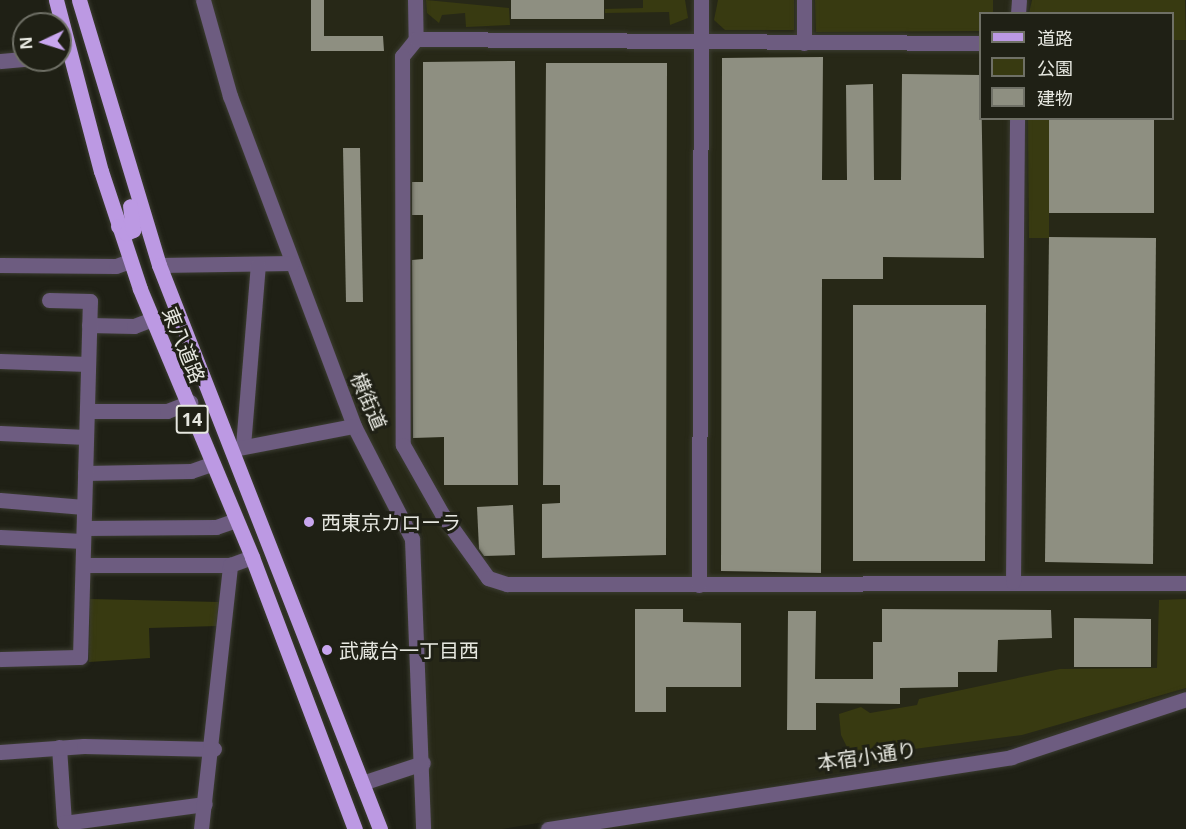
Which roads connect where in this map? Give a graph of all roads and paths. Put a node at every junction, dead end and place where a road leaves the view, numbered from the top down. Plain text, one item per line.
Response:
1 (79, 0) edge
2 (203, 0) edge
3 (415, 0) edge
4 (701, 0) edge
5 (804, 0) edge
6 (416, 39) junction
7 (701, 41) junction
8 (804, 43) junction
9 (979, 43) edge
10 (70, 72) edge
11 (105, 92) junction
12 (1017, 120) edge
13 (118, 226) junction
14 (130, 261) junction
15 (292, 263) junction
16 (0, 265) edge
17 (159, 265) junction
18 (258, 265) junction
19 (49, 300) dead end
20 (172, 300) junction
21 (152, 319) junction
22 (90, 325) junction
23 (0, 361) edge
24 (88, 364) junction
25 (188, 403) junction
26 (87, 411) junction
27 (354, 426) junction
28 (0, 433) edge
29 (86, 437) junction
30 (236, 448) junction
31 (211, 464) junction
32 (85, 472) junction
33 (0, 500) edge
34 (84, 507) junction
35 (236, 520) junction
36 (83, 534) junction
37 (0, 537) edge
38 (252, 557) junction
39 (82, 565) junction
40 (230, 565) junction
41 (1013, 582) junction
42 (1186, 583) edge
43 (699, 585) junction
44 (0, 659) edge
45 (1186, 699) edge
46 (59, 747) junction
47 (214, 749) junction
48 (0, 752) edge
49 (423, 763) junction
50 (362, 783) junction
51 (205, 804) junction
52 (626, 822) edge
53 (201, 829) edge
54 (355, 829) edge
55 (380, 829) edge
56 (423, 829) edge
57 (548, 829) edge

1 - 11 main road, 東八道路 / 14
2 - 15 street, 横街道
3 - 6 street
4 - 7 street
5 - 8 street
6 - 7 street
6 - 43 street
7 - 8 street
7 - 43 street
8 - 9 street
10 - 13 main road, 東八道路 / 14
11 - 13 main road
11 - 17 main road, 東八道路 / 14
12 - 41 street
13 - 14 main road, 東八道路 / 14
14 - 16 street
14 - 21 main road, 東八道路 / 14
15 - 18 street
15 - 27 street, 横街道
17 - 18 street
17 - 20 main road, 東八道路 / 14
18 - 30 street
19 - 22 street
20 - 25 main road
20 - 30 main road, 東八道路 / 14
21 - 22 street
21 - 25 main road, 東八道路 / 14
22 - 24 street
23 - 24 street
24 - 26 street
25 - 26 street
25 - 31 main road, 東八道路 / 14
26 - 29 street
27 - 30 street
27 - 49 street, 横街道
28 - 29 street
29 - 32 street
30 - 50 main road, 東八道路 / 14
31 - 32 street
31 - 35 main road, 東八道路 / 14
32 - 34 street
33 - 34 street
34 - 36 street
35 - 36 street
35 - 38 main road, 東八道路 / 14
36 - 37 street
36 - 39 street
38 - 40 street
38 - 54 main road, 東八道路 / 14
39 - 40 street
39 - 44 street
40 - 47 street
41 - 42 street
41 - 43 street
45 - 52 street, 本宿小通り
46 - 47 street
46 - 48 street
46 - 51 street
47 - 51 street
49 - 50 street
49 - 56 street, 横街道
50 - 55 main road, 東八道路 / 14
51 - 53 street
52 - 57 street, 本宿小通り

